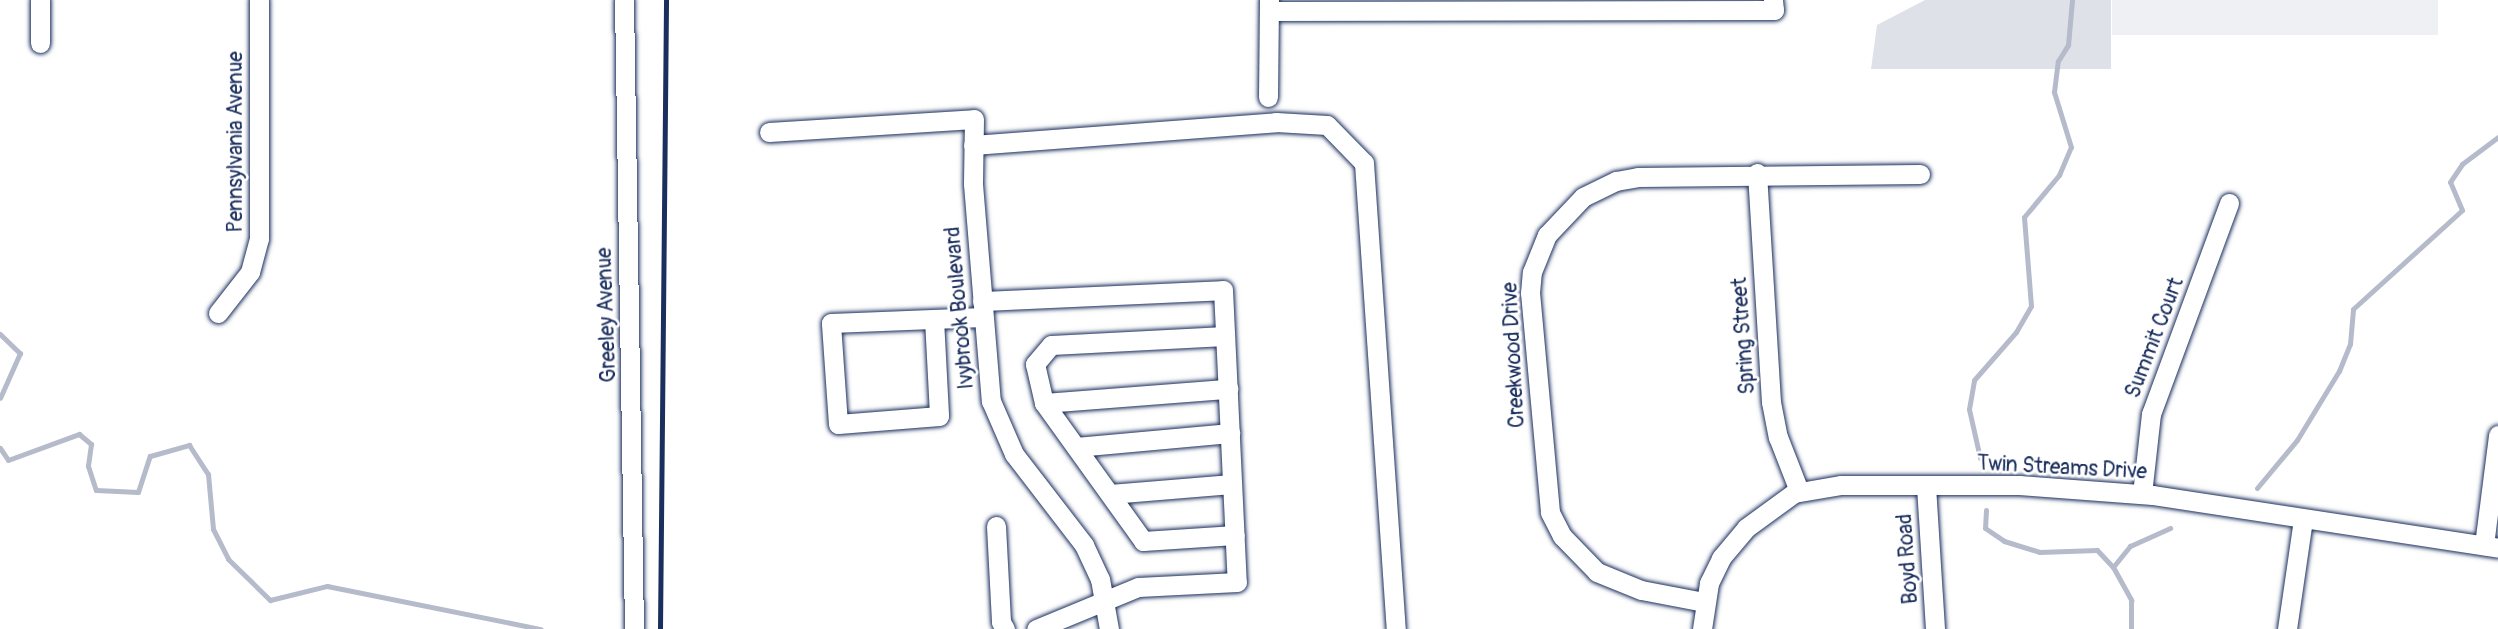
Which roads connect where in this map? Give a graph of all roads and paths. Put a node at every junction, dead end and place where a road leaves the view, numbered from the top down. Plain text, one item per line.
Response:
1 (40, 0) edge
2 (259, 0) edge
3 (624, 0) edge
4 (1773, 0) edge
5 (1269, 5) edge
6 (40, 43) dead end
7 (1268, 97) dead end
8 (769, 132) dead end
9 (973, 145) junction
10 (1757, 173) junction
11 (1920, 174) dead end
12 (2229, 203) dead end
13 (983, 309) junction
14 (218, 313) dead end
15 (934, 319) junction
16 (1225, 336) junction
17 (1228, 389) junction
18 (1044, 402) junction
19 (1230, 433) junction
20 (2498, 435) edge
21 (1076, 447) junction
22 (1232, 484) junction
23 (1926, 486) junction
24 (1799, 491) junction
25 (1110, 494) junction
26 (2142, 494) junction
27 (2303, 519) junction
28 (996, 526) dead end
29 (1235, 536) junction
30 (2491, 547) edge
31 (1106, 600) junction
32 (1704, 602) junction
33 (634, 629) edge
34 (1005, 629) edge
35 (1035, 629) edge
36 (1109, 629) edge
37 (1396, 629) edge
38 (1702, 629) edge
39 (1935, 629) edge
40 (2287, 629) edge

1 - 6 street
2 - 14 street, Pennsylvania Avenue
3 - 33 street, Greeley Avenue
4 - 5 street
5 - 7 street
8 - 9 street, Ivybrook Boulevard
9 - 13 street, Ivybrook Boulevard
9 - 37 street
10 - 11 street, Creekwood Drive
10 - 24 street, Spring Street
10 - 32 street, Creekwood Drive
12 - 26 street, Summit Court
13 - 15 street
13 - 16 street
13 - 31 street, Ivybrook Boulevard
15 - 15 street
16 - 17 street
16 - 18 street
17 - 18 street
17 - 19 street
18 - 21 street
19 - 21 street
19 - 22 street
20 - 30 street
21 - 25 street
22 - 25 street
22 - 29 street
23 - 24 street, Twin Streams Drive
23 - 26 street, Twin Streams Drive
23 - 39 street, Boyd Road
24 - 32 street, Twin Streams Drive
25 - 29 street
26 - 27 street, Twin Streams Drive
27 - 30 street, Twin Streams Drive
27 - 40 street
28 - 34 street
29 - 31 street
31 - 35 street
31 - 36 street, Ivybrook Boulevard
32 - 38 street, Twin Streams Drive

